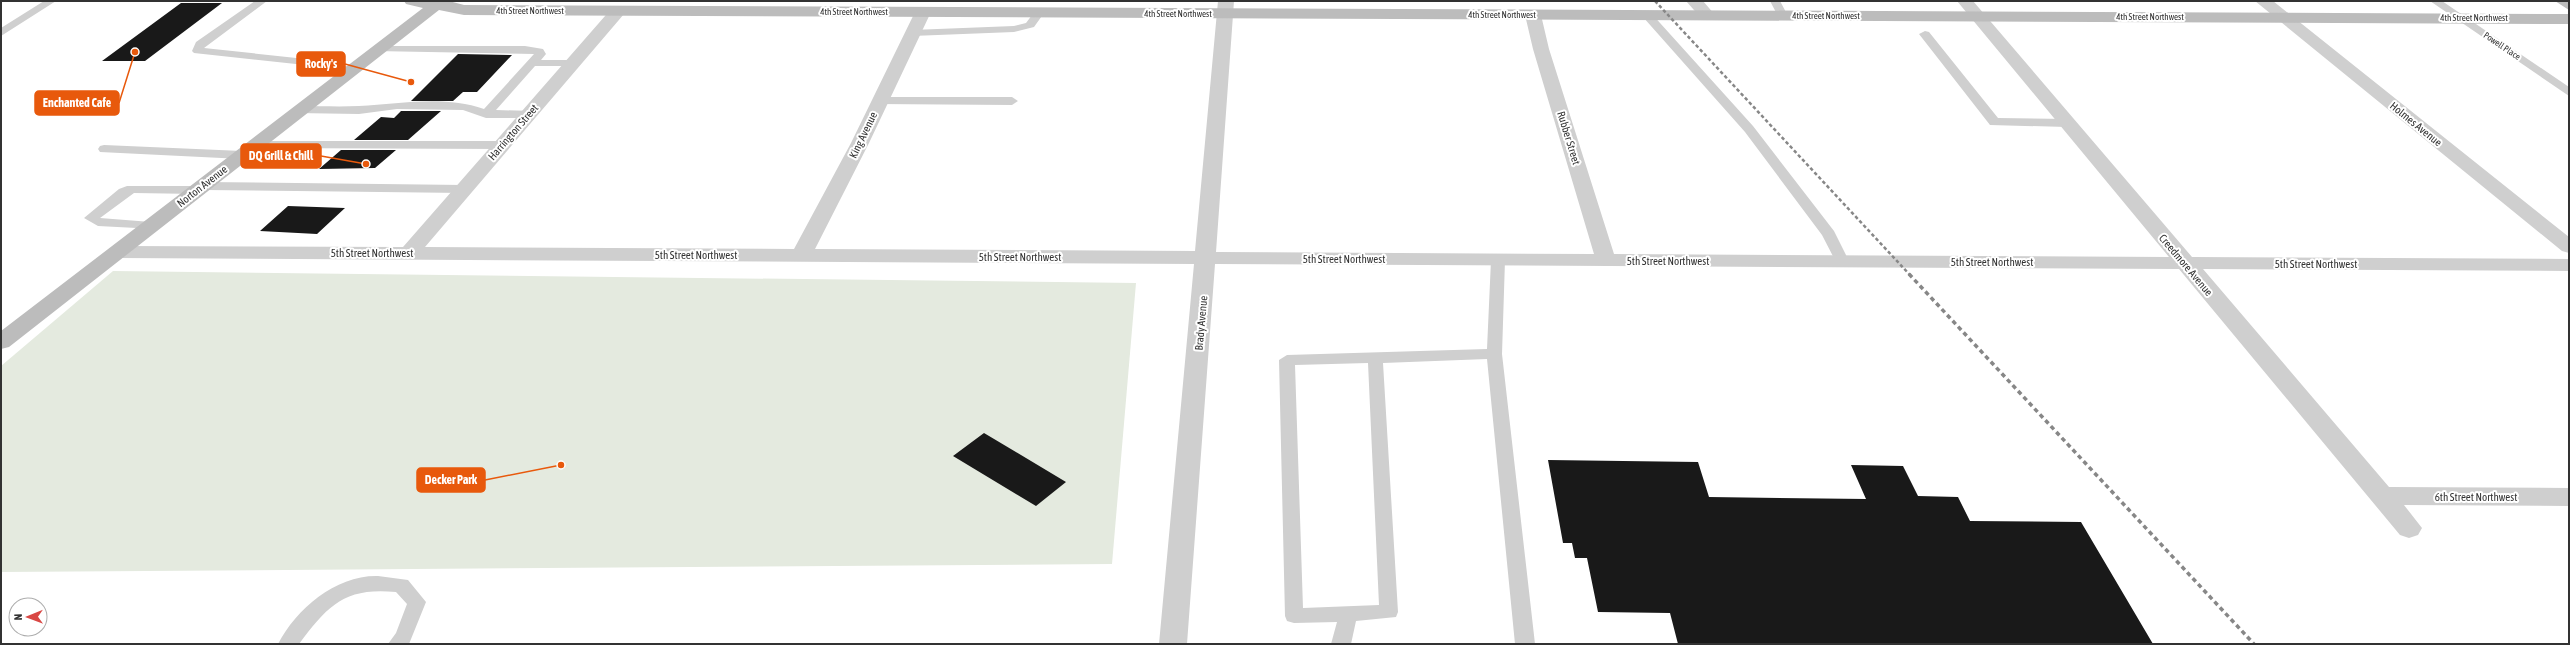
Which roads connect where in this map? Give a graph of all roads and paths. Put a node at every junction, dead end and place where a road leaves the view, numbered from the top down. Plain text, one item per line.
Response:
1 (51, 1) edge
2 (262, 1) edge
3 (412, 1) edge
4 (1694, 1) edge
5 (1775, 1) edge
6 (1965, 1) edge
7 (2263, 1) edge
8 (2435, 1) edge
9 (2563, 1) edge
10 (437, 4) edge
11 (2569, 5) edge
12 (1226, 7) edge
13 (618, 11) junction
14 (922, 12) junction
15 (1039, 13) junction
16 (1533, 15) junction
17 (1647, 15) junction
18 (1707, 15) junction
19 (1784, 16) junction
20 (1979, 17) junction
21 (2286, 18) junction
22 (2461, 18) junction
23 (2569, 19) edge
24 (1, 33) edge
25 (912, 33) junction
26 (1925, 34) dead end
27 (378, 49) junction
28 (532, 63) junction
29 (573, 63) junction
30 (352, 70) junction
31 (2569, 92) edge
32 (880, 101) junction
33 (1012, 101) dead end
34 (300, 110) junction
35 (486, 114) junction
36 (529, 114) junction
37 (2067, 123) junction
38 (503, 145) junction
39 (104, 149) dead end
40 (249, 150) junction
41 (200, 188) junction
42 (464, 189) junction
43 (151, 226) junction
44 (2569, 247) edge
45 (118, 252) junction
46 (408, 254) junction
47 (801, 256) junction
48 (1206, 258) junction
49 (1498, 260) junction
50 (1606, 260) junction
51 (1842, 261) junction
52 (2184, 263) junction
53 (2569, 265) edge
54 (1, 342) edge
55 (1494, 354) junction
56 (1374, 358) junction
57 (2383, 496) junction
58 (2569, 497) edge
59 (2408, 528) dead end
60 (1348, 614) junction
61 (288, 644) edge
62 (398, 644) edge
63 (1173, 644) edge
64 (1341, 644) edge
65 (1525, 644) edge

1 - 24 lane
2 - 30 lane
3 - 10 street, 4th Street Northwest
4 - 18 street
5 - 19 lane
6 - 20 street, Creedmore Avenue
7 - 21 street, Holmes Avenue
8 - 22 lane, Powell Place
9 - 11 street
10 - 13 street, 4th Street Northwest
10 - 27 street, Norton Avenue
12 - 15 street, 4th Street Northwest
12 - 16 street, 4th Street Northwest
12 - 48 street, Brady Avenue
13 - 14 street, 4th Street Northwest
13 - 29 street, Harrington Street
14 - 15 street, 4th Street Northwest
14 - 25 street, King Avenue
15 - 25 lane
16 - 17 street, 4th Street Northwest
16 - 50 street, Rubber Street
17 - 18 street, 4th Street Northwest
17 - 51 lane
18 - 19 street, 4th Street Northwest
19 - 20 street, 4th Street Northwest
20 - 21 street, 4th Street Northwest
20 - 37 street, Creedmore Avenue
21 - 22 street, 4th Street Northwest
21 - 44 street, Holmes Avenue
22 - 23 street, 4th Street Northwest
22 - 31 lane, Powell Place
25 - 32 street, King Avenue
26 - 37 lane
27 - 28 lane
27 - 30 street, Norton Avenue
28 - 29 lane
28 - 35 lane
29 - 36 street, Harrington Street
30 - 34 street, Norton Avenue
32 - 33 lane
32 - 47 street, King Avenue
34 - 35 lane
34 - 40 street, Norton Avenue
35 - 36 lane
36 - 38 street, Harrington Street
37 - 52 street, Creedmore Avenue
38 - 40 lane
38 - 42 street, Harrington Street
39 - 40 lane
40 - 41 street, Norton Avenue
41 - 42 lane
41 - 43 street, Norton Avenue
41 - 43 lane
42 - 46 street, Harrington Street
43 - 45 street, Norton Avenue
45 - 46 street, 5th Street Northwest
45 - 54 street, Norton Avenue
46 - 47 street, 5th Street Northwest
47 - 48 street, 5th Street Northwest
48 - 49 street, 5th Street Northwest
48 - 63 street, Brady Avenue
49 - 50 street, 5th Street Northwest
49 - 55 lane
50 - 51 street, 5th Street Northwest
51 - 52 street, 5th Street Northwest
52 - 53 street, 5th Street Northwest
52 - 57 street, Creedmore Avenue
55 - 56 lane
55 - 65 lane
56 - 60 lane
56 - 60 lane
57 - 58 street, 6th Street Northwest
57 - 59 street, Creedmore Avenue
60 - 64 lane
61 - 62 lane

